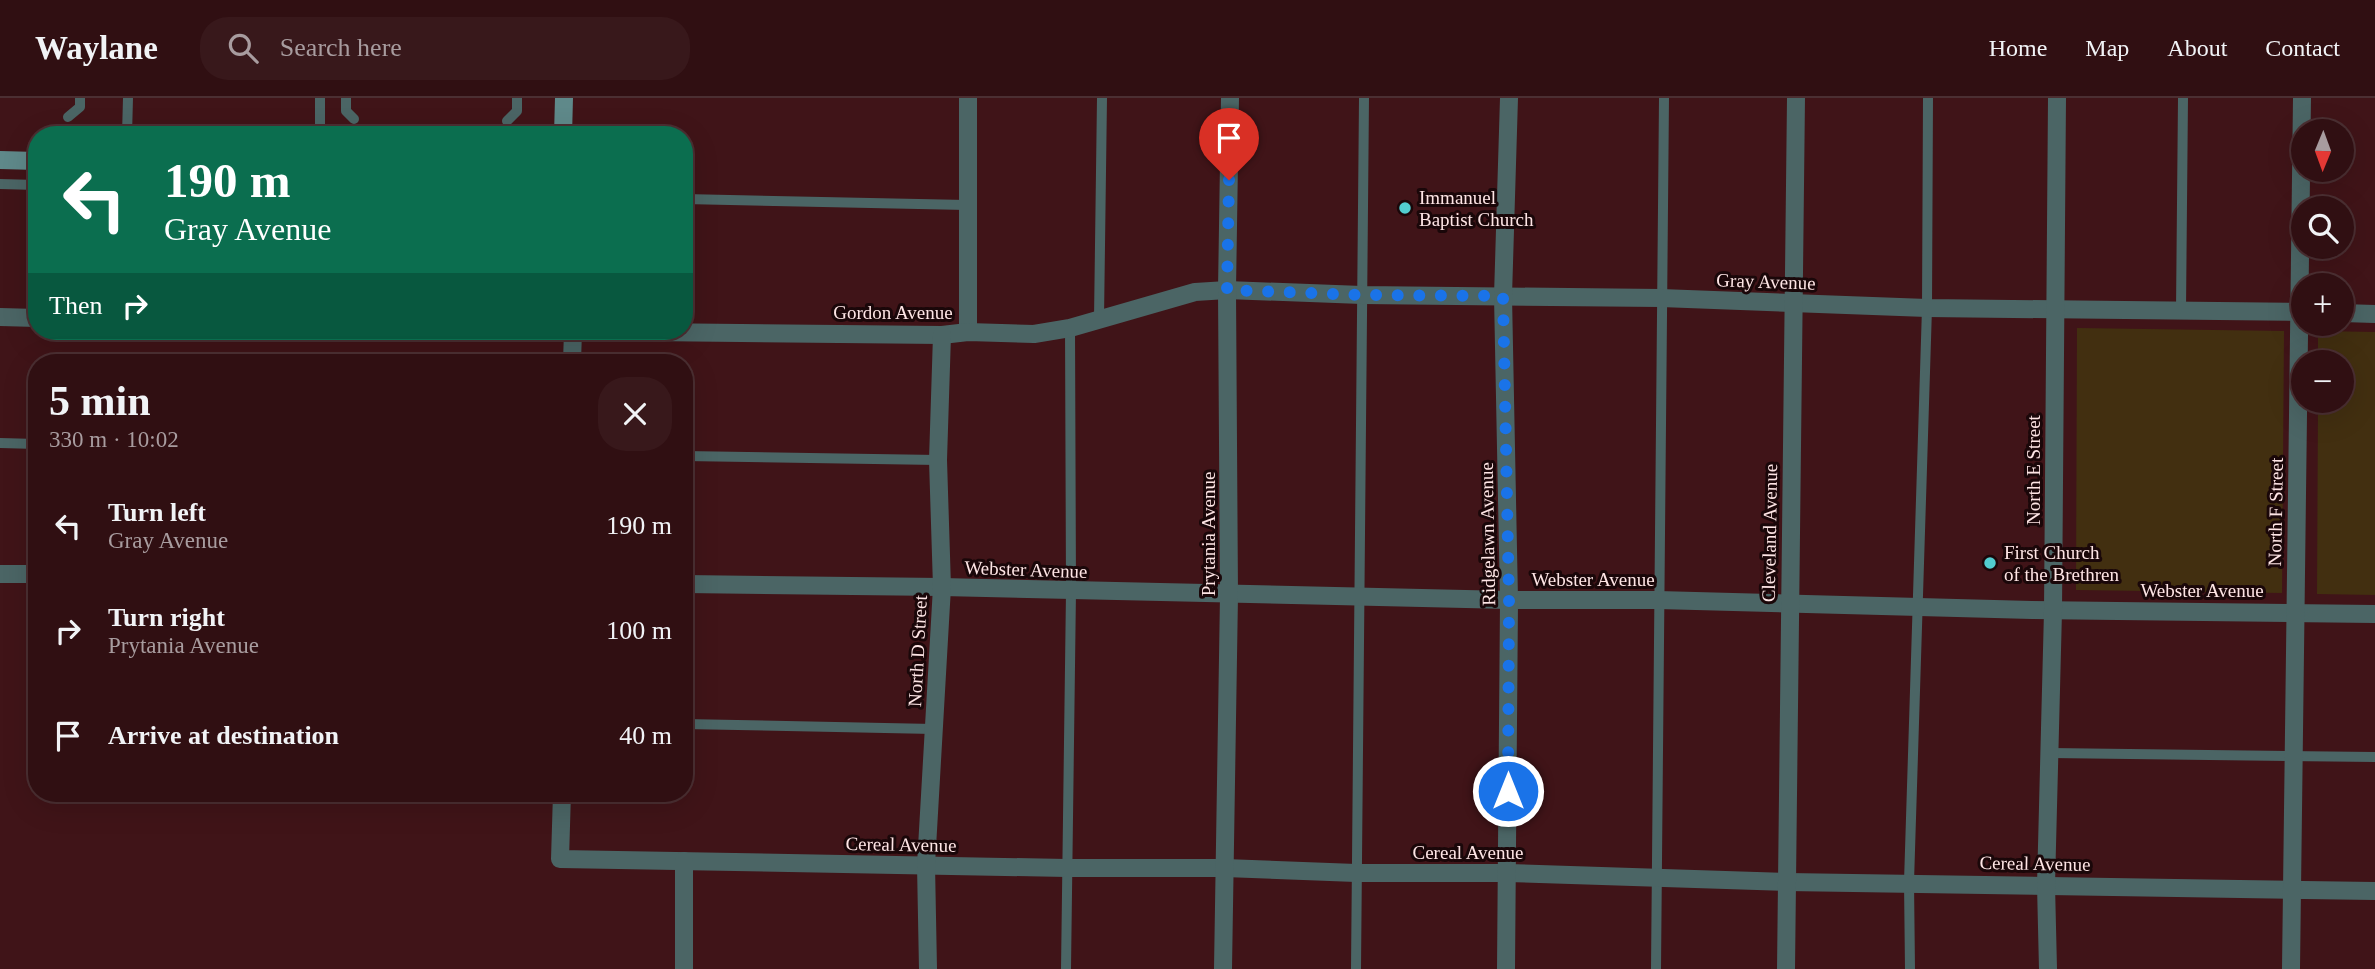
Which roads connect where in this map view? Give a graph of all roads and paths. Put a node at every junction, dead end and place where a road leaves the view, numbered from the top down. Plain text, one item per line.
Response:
1 (80, 98) edge
2 (128, 98) edge
3 (320, 98) edge
4 (346, 98) edge
5 (517, 98) edge
6 (564, 98) edge
7 (968, 98) edge
8 (1102, 98) edge
9 (1230, 98) edge
10 (1364, 98) edge
11 (1509, 98) edge
12 (1664, 98) edge
13 (1796, 98) edge
14 (1928, 98) edge
15 (2057, 98) edge
16 (2183, 98) edge
17 (2302, 98) edge
18 (68, 117) dead end
19 (354, 119) dead end
20 (508, 121) dead end
21 (127, 126) edge
22 (320, 126) edge
23 (563, 126) edge
24 (0, 160) edge
25 (28, 161) edge
26 (0, 184) edge
27 (28, 185) edge
28 (693, 199) edge
29 (967, 205) junction
30 (2301, 273) edge
31 (1227, 290) junction
32 (1362, 295) junction
33 (1503, 296) junction
34 (1661, 298) junction
35 (1793, 303) junction
36 (1927, 307) junction
37 (2054, 309) junction
38 (2181, 310) junction
39 (2291, 312) edge
40 (2354, 313) edge
41 (2375, 314) edge
42 (0, 317) edge
43 (28, 318) edge
44 (1099, 318) junction
45 (1070, 328) junction
46 (693, 332) edge
47 (968, 332) junction
48 (942, 335) junction
49 (2301, 336) edge
50 (0, 443) edge
51 (28, 444) edge
52 (693, 456) edge
53 (938, 460) junction
54 (0, 574) edge
55 (28, 574) edge
56 (693, 584) edge
57 (942, 587) junction
58 (1071, 591) junction
59 (1229, 595) junction
60 (1358, 596) junction
61 (1509, 600) junction
62 (1658, 600) junction
63 (1789, 603) junction
64 (1919, 606) junction
65 (2053, 611) junction
66 (2295, 612) junction
67 (2375, 614) edge
68 (693, 724) edge
69 (934, 729) junction
70 (2050, 753) junction
71 (2295, 755) junction
72 (2375, 757) edge
73 (562, 802) edge
74 (684, 861) junction
75 (926, 865) junction
76 (1067, 868) junction
77 (1225, 868) junction
78 (1356, 873) junction
79 (1507, 873) junction
80 (1657, 877) junction
81 (1787, 882) junction
82 (1909, 882) junction
83 (2046, 885) junction
84 (2292, 889) junction
85 (2375, 891) edge
86 (684, 969) edge
87 (928, 969) edge
88 (1066, 969) edge
89 (1223, 969) edge
90 (1356, 969) edge
91 (1506, 969) edge
92 (1656, 969) edge
93 (1786, 969) edge
94 (1910, 969) edge
95 (2048, 969) edge
96 (2291, 969) edge

1 - 18 lane
2 - 21 lane
3 - 22 lane
4 - 19 lane
5 - 20 lane
6 - 23 street
7 - 29 street
8 - 44 lane
9 - 31 street, Prytania Avenue
10 - 32 lane
11 - 33 street, Ridgelawn Avenue
12 - 34 lane
13 - 35 street, Cleveland Avenue
14 - 36 lane
15 - 37 street, North E Street
16 - 38 lane
17 - 30 street, North F Street
24 - 25 street
26 - 27 lane
28 - 29 lane
29 - 47 street
31 - 32 street, Gray Avenue
31 - 44 street, Gordon Avenue
31 - 59 street, Prytania Avenue
32 - 33 street, Gray Avenue
32 - 60 lane
33 - 34 street, Gray Avenue
33 - 61 street, Ridgelawn Avenue
34 - 35 street, Gray Avenue
34 - 62 lane
35 - 36 street, Gray Avenue
35 - 63 street, Cleveland Avenue
36 - 37 street, Gray Avenue
36 - 64 lane
37 - 38 street, Gray Avenue
37 - 65 street, North E Street
38 - 39 street, Gray Avenue
40 - 41 street
42 - 43 street
44 - 45 street, Gordon Avenue
45 - 47 street, Gordon Avenue
45 - 58 lane
46 - 48 street, Gordon Avenue
47 - 48 street, Gordon Avenue
48 - 53 street, North D Street
49 - 66 street, North F Street
50 - 51 lane
52 - 53 lane
53 - 57 street, North D Street
54 - 55 street
56 - 57 street, Webster Avenue
57 - 58 street, Webster Avenue
57 - 69 street, North D Street
58 - 59 street, Webster Avenue
58 - 76 lane
59 - 60 street, Webster Avenue
59 - 77 street, Prytania Avenue
60 - 61 street, Webster Avenue
60 - 78 lane
61 - 62 street, Webster Avenue
61 - 79 street, Ridgelawn Avenue
62 - 63 street, Webster Avenue
62 - 80 lane
63 - 64 street, Webster Avenue
63 - 81 street, Cleveland Avenue
64 - 65 street, Webster Avenue
64 - 82 lane
65 - 66 street, Webster Avenue
65 - 70 street, North E Street
66 - 67 street, Webster Avenue
66 - 71 street, North F Street
68 - 69 lane
69 - 75 street, North D Street
70 - 71 lane
70 - 83 street, North E Street
71 - 72 lane
71 - 84 street, North F Street
73 - 74 street, Cereal Avenue
74 - 75 street, Cereal Avenue
74 - 86 street
75 - 76 street, Cereal Avenue
75 - 87 street, North D Street
76 - 77 street, Cereal Avenue
76 - 88 lane
77 - 78 street, Cereal Avenue
77 - 89 street, Prytania Avenue
78 - 79 street, Cereal Avenue
78 - 90 lane
79 - 80 street, Cereal Avenue
79 - 91 street, Ridgelawn Avenue
80 - 81 street, Cereal Avenue
80 - 92 lane
81 - 82 street, Cereal Avenue
81 - 93 street, Cleveland Avenue
82 - 83 street, Cereal Avenue
82 - 94 lane
83 - 84 street, Cereal Avenue
83 - 95 street, North E Street
84 - 85 street, Cereal Avenue
84 - 96 street, North F Street

